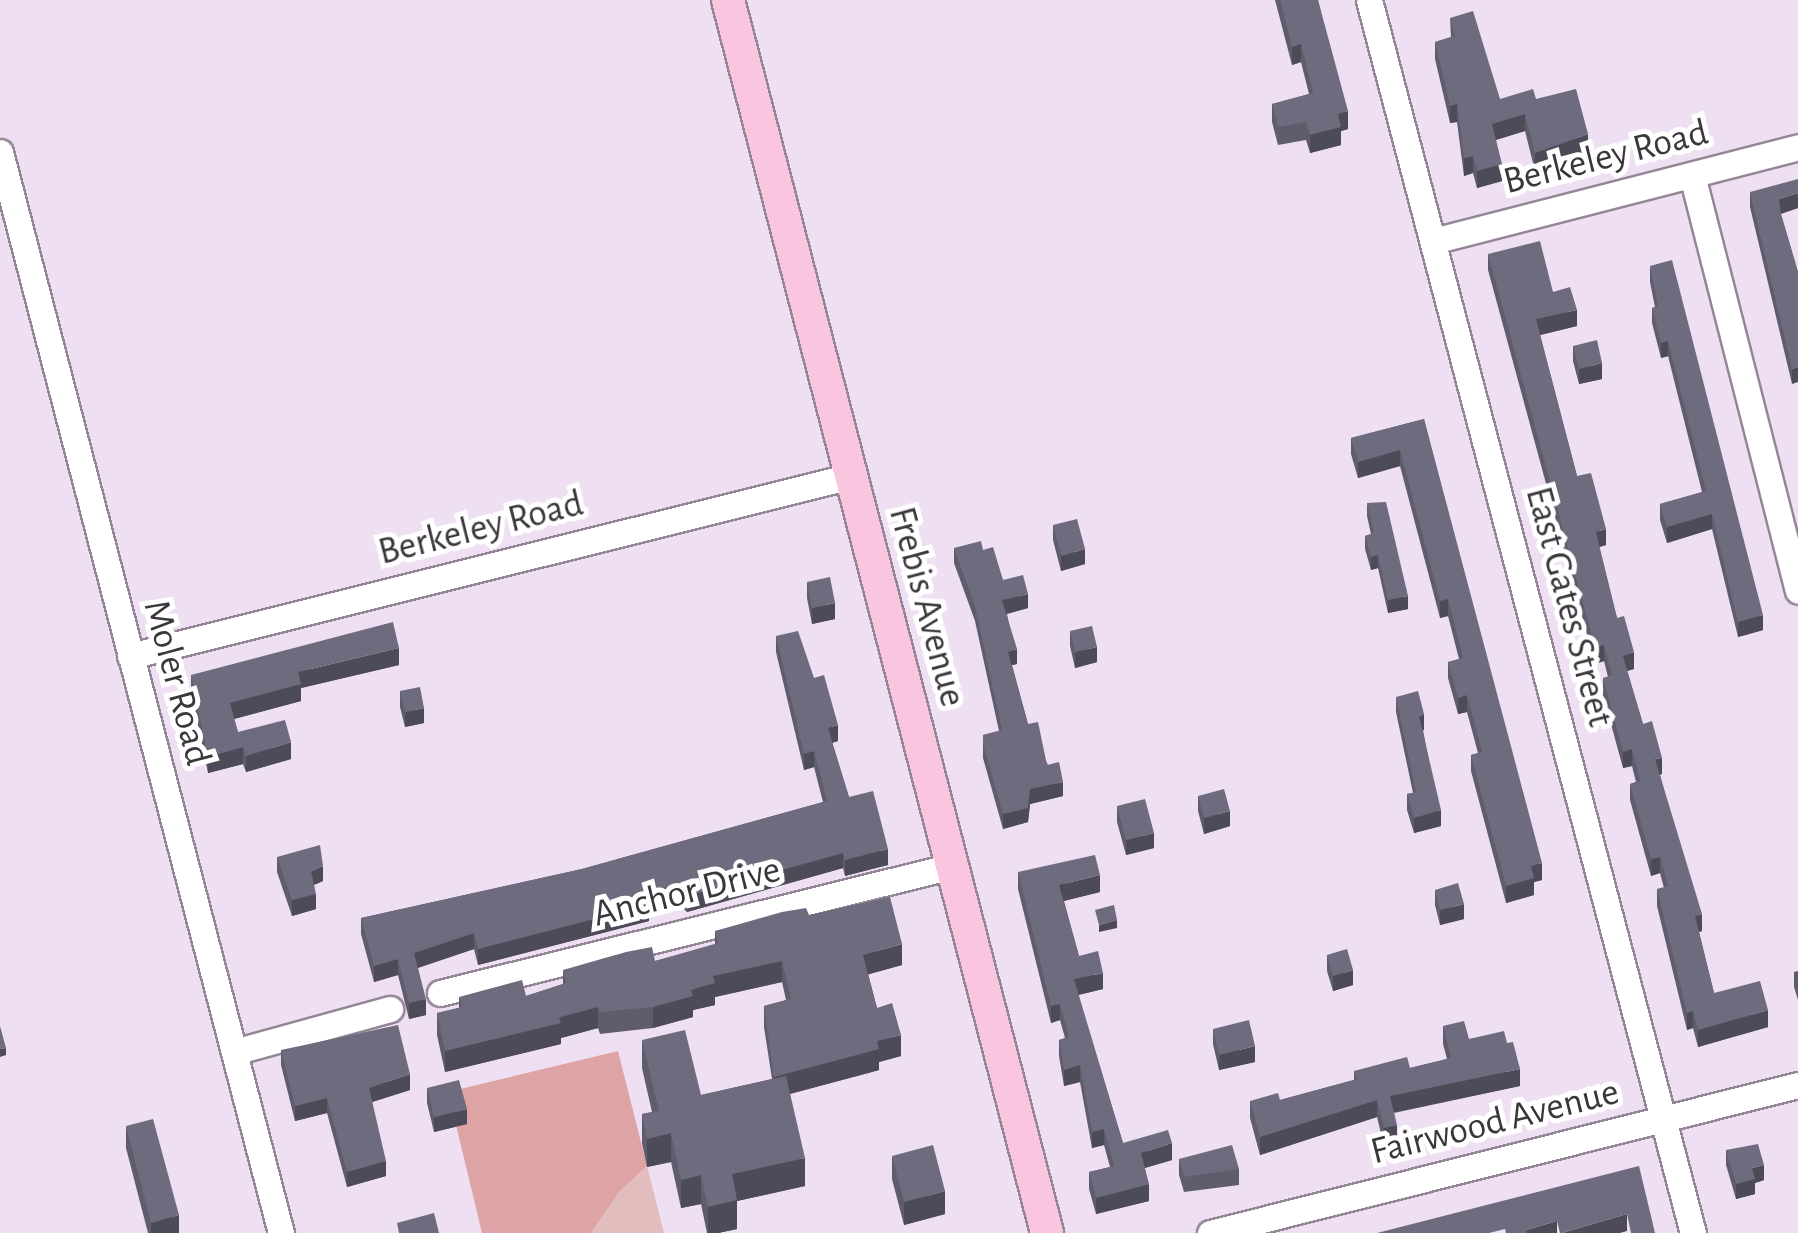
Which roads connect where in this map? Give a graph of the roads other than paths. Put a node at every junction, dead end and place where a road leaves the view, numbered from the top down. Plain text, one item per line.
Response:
1 (728, 0) edge
2 (1369, 0) edge
3 (1798, 147) edge
4 (0, 152) edge
5 (1692, 174) junction
6 (1433, 241) junction
7 (851, 476) junction
8 (1789, 516) edge
9 (1798, 591) edge
10 (130, 656) junction
11 (952, 866) junction
12 (440, 993) dead end
13 (390, 1010) dead end
14 (234, 1052) junction
15 (1798, 1085) edge
16 (1664, 1120) junction
17 (281, 1233) edge
18 (1047, 1233) edge
19 (1210, 1233) edge
20 (1693, 1233) edge

1 - 7 main road, Frebis Avenue
2 - 6 street, East Gates Street
3 - 5 street, Berkeley Road
4 - 10 street, Moler Road
5 - 6 street, Berkeley Road
5 - 8 street
6 - 16 street, East Gates Street
7 - 10 street, Berkeley Road
7 - 11 main road, Frebis Avenue
8 - 9 street
10 - 14 street, Moler Road
11 - 12 street, Anchor Drive
11 - 18 main road, Frebis Avenue
13 - 14 street
14 - 17 street, Moler Road
15 - 16 street, Fairwood Avenue
16 - 19 street, Fairwood Avenue
16 - 20 street, East Gates Street

